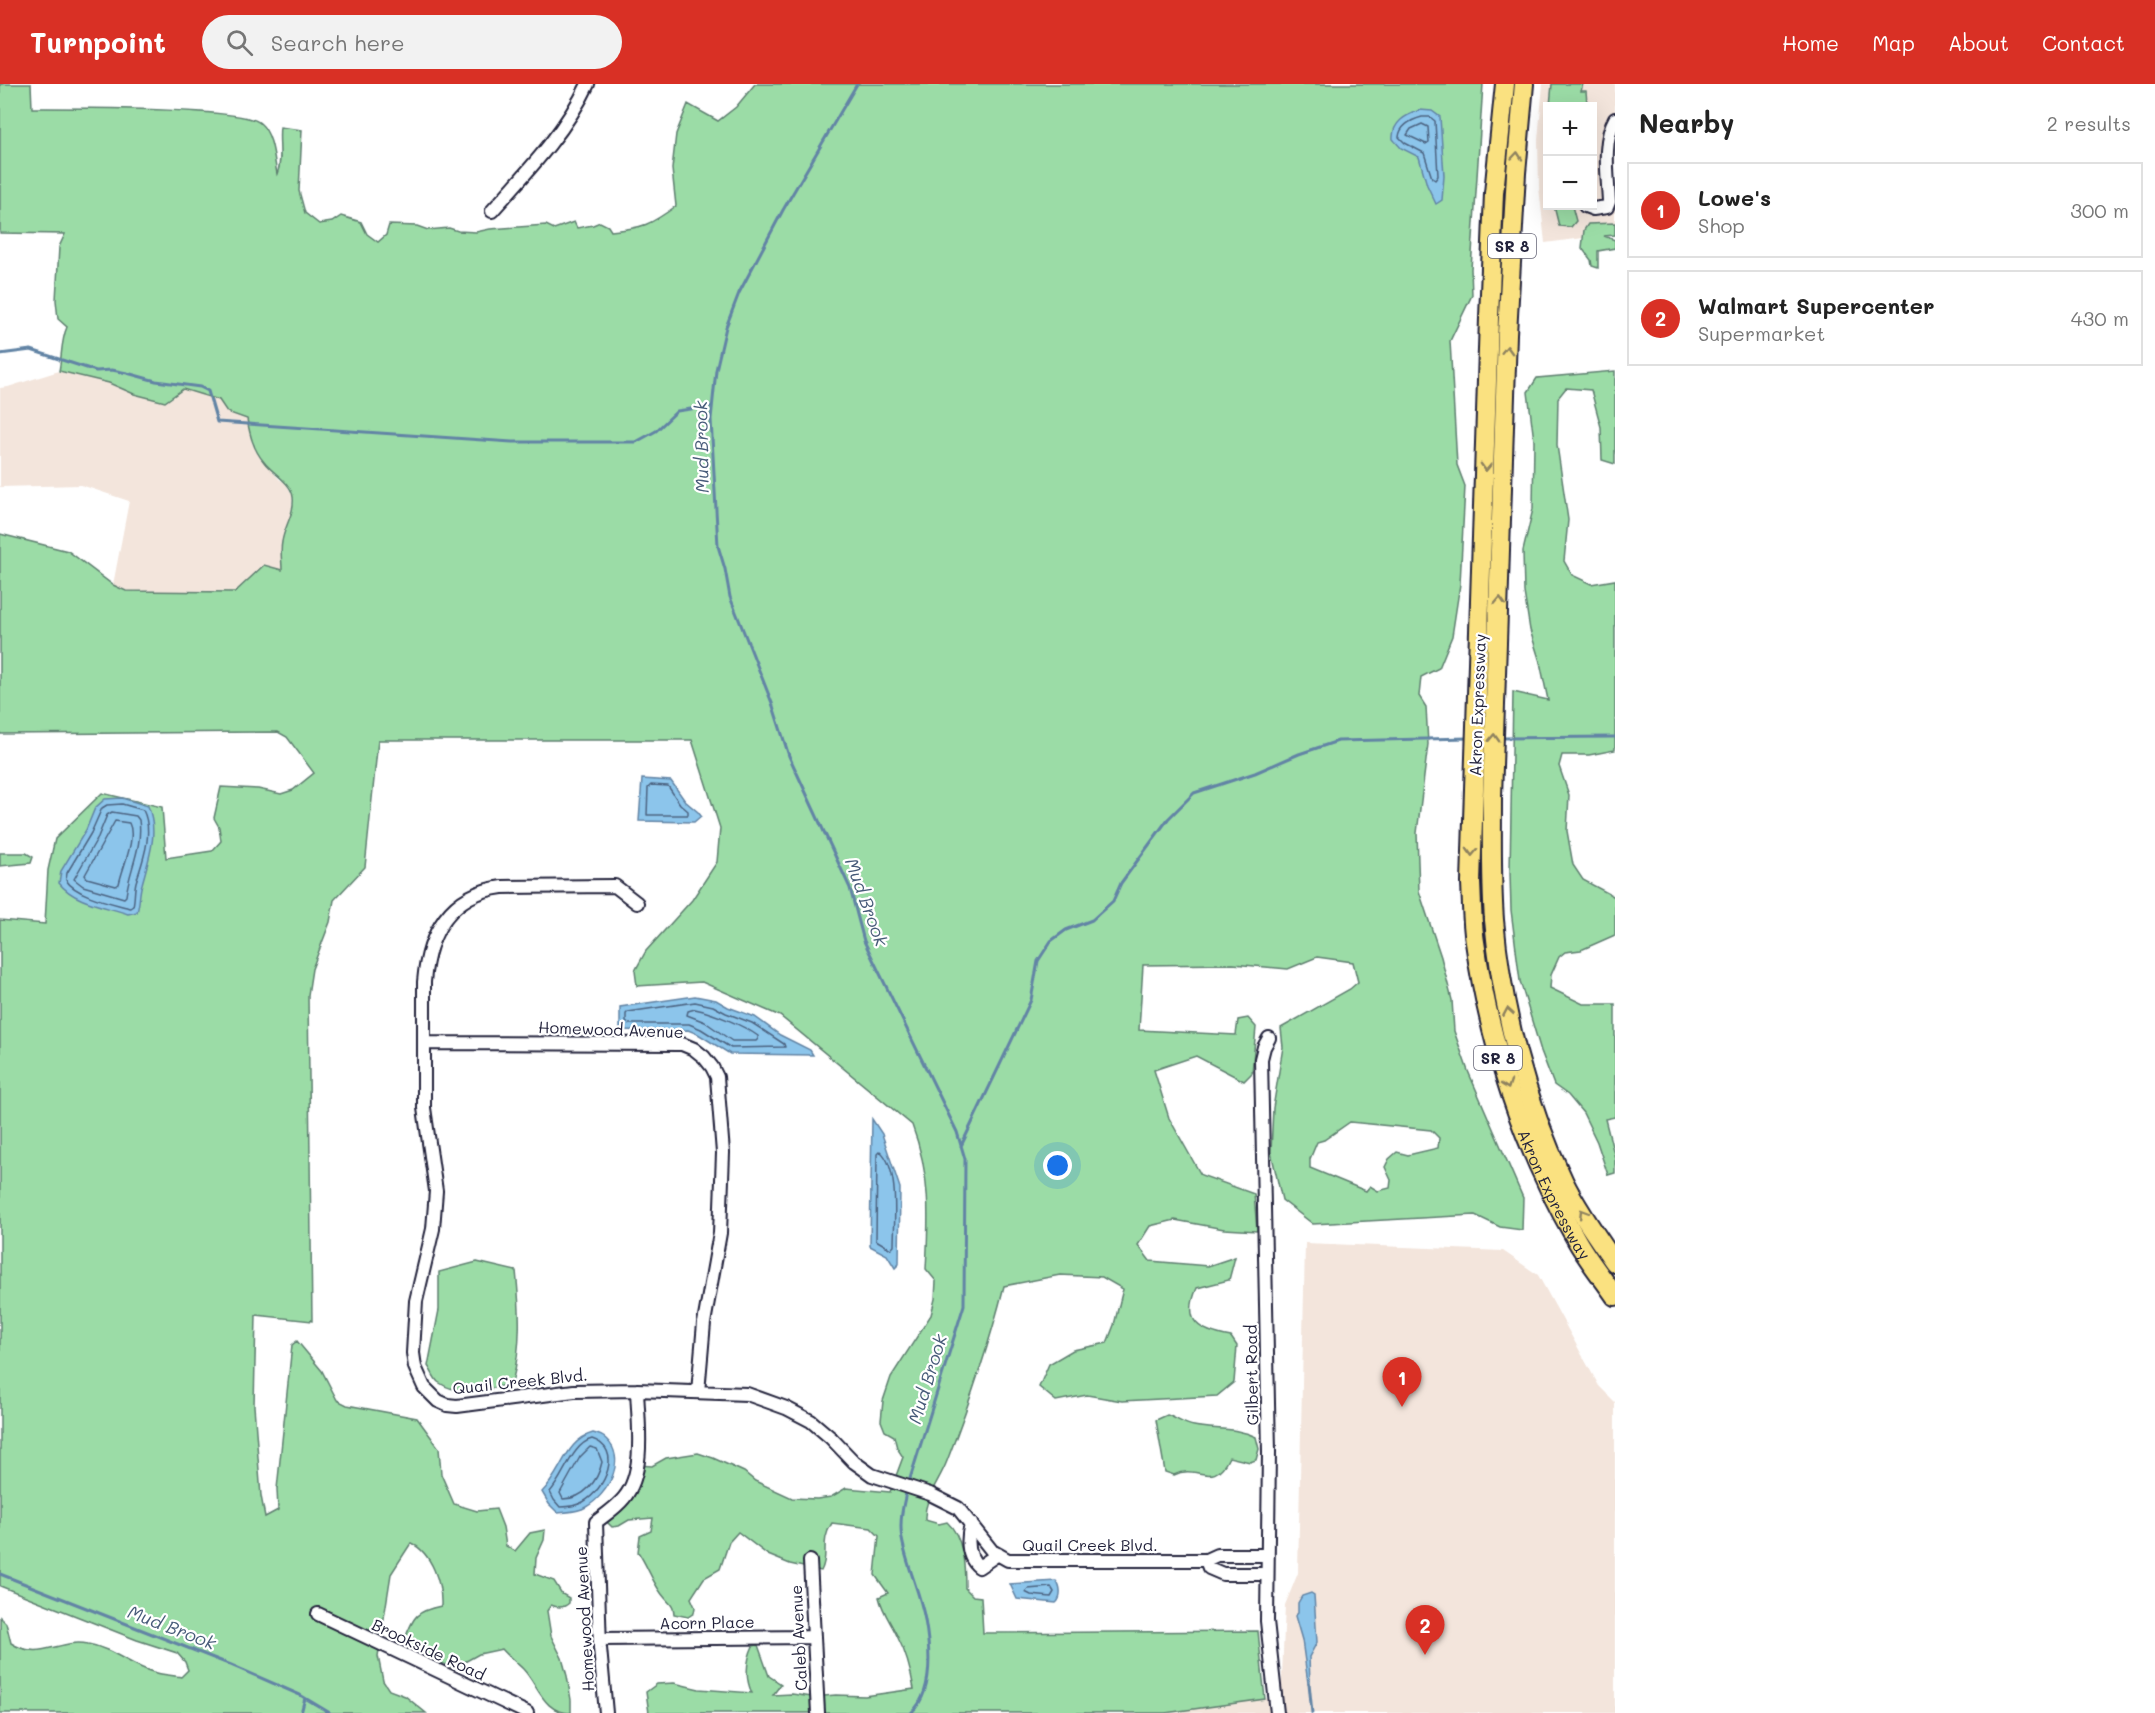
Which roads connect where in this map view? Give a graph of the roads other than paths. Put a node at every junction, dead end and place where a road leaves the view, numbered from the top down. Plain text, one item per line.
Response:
1 (588, 84) edge
2 (1504, 84) edge
3 (1524, 84) edge
4 (1615, 119) edge
5 (1597, 208) edge
6 (492, 211) dead end
7 (637, 903) dead end
8 (1269, 1038) dead end
9 (425, 1043) junction
10 (1615, 1263) edge
11 (1615, 1296) edge
12 (638, 1390) junction
13 (698, 1392) junction
14 (971, 1523) junction
15 (998, 1554) junction
16 (1268, 1555) junction
17 (1206, 1560) junction
18 (810, 1561) dead end
19 (1267, 1574) junction
20 (318, 1614) dead end
21 (814, 1637) junction
22 (600, 1639) junction
23 (527, 1713) edge
24 (606, 1713) edge
25 (818, 1713) edge
26 (1277, 1713) edge

1 - 6 street
2 -> 11 highway, Akron Expressway / SR 8
10 -> 3 highway, Akron Expressway / SR 8
4 - 5 street
7 - 9 street, Quail Creek Blvd.
8 - 16 street, Gilbert Road
9 - 12 street, Quail Creek Blvd.
9 - 13 street, Homewood Avenue
12 - 13 street, Quail Creek Blvd.
12 - 22 street, Homewood Avenue
13 - 14 street, Quail Creek Blvd.
14 - 15 street, Quail Creek Blvd.
14 - 15 street
15 - 17 street, Quail Creek Blvd.
16 - 17 street, Quail Creek Blvd.
16 - 19 street, Gilbert Road
17 - 19 street
18 - 21 street, Caleb Avenue
19 - 26 street, Gilbert Road
20 - 23 street, Brookside Road
21 - 22 street, Acorn Place
21 - 25 street, Caleb Avenue
22 - 24 street, Homewood Avenue

